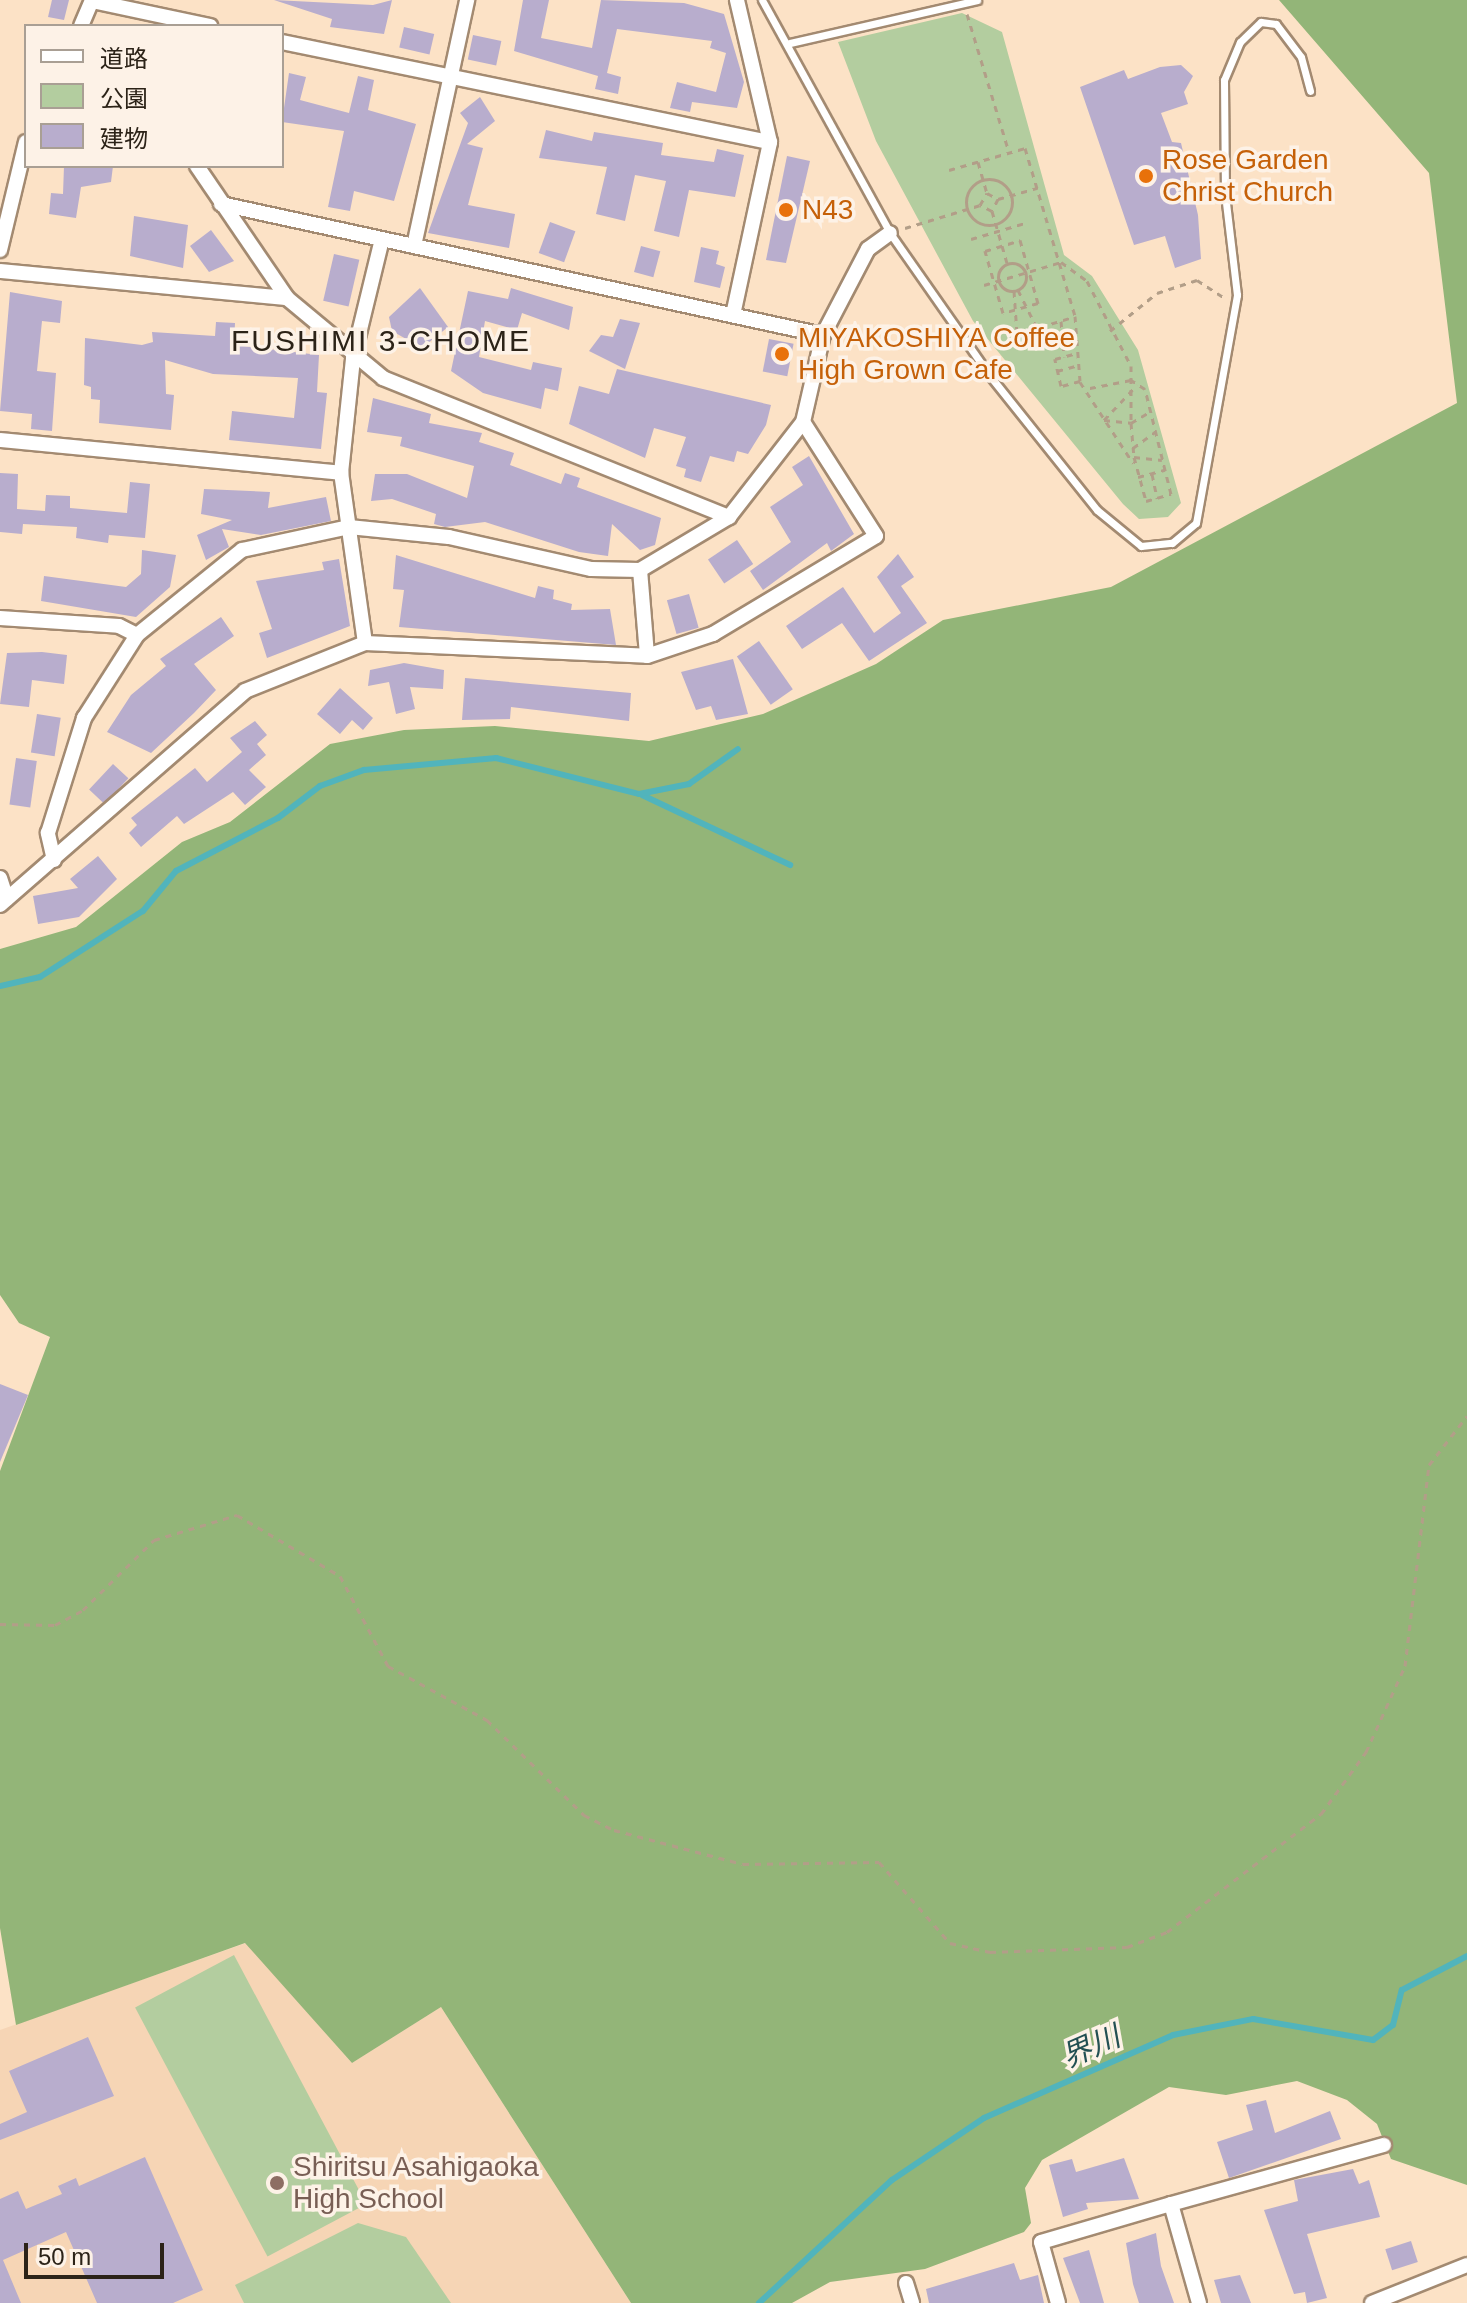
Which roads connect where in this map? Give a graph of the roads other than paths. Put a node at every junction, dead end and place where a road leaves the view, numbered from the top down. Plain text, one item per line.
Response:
1 (92, 0) edge
2 (467, 0) edge
3 (737, 0) edge
4 (762, 0) edge
5 (977, 0) edge
6 (82, 24) edge
7 (201, 24) edge
8 (284, 42) edge
9 (790, 43) junction
10 (450, 77) junction
11 (1310, 91) dead end
12 (770, 142) junction
13 (24, 150) edge
14 (198, 168) edge
15 (221, 204) junction
16 (890, 233) junction
17 (382, 239) junction
18 (414, 246) junction
19 (0, 250) edge
20 (0, 271) edge
21 (287, 298) junction
22 (733, 315) junction
23 (823, 335) junction
24 (353, 358) junction
25 (803, 422) junction
26 (0, 440) edge
27 (341, 473) junction
28 (729, 517) junction
29 (349, 527) junction
30 (640, 570) junction
31 (0, 618) edge
32 (137, 635) junction
33 (365, 643) junction
34 (647, 656) junction
35 (54, 860) junction
36 (0, 878) edge
37 (4, 902) edge
38 (1384, 2145) dead end
39 (1171, 2204) junction
40 (1467, 2265) edge
41 (906, 2283) dead end
42 (912, 2303) edge
43 (1058, 2303) edge
44 (1199, 2303) edge
45 (1372, 2303) edge

1 - 6 street
1 - 7 street
2 - 10 street
3 - 12 street
4 - 9 lane
5 - 9 lane
8 - 10 street
9 - 16 lane
10 - 12 street
10 - 18 street
11 - 16 lane
12 - 22 street
13 - 19 street
14 - 15 street
15 - 17 street
15 - 21 street
16 - 23 street
17 - 18 street
17 - 24 street
18 - 22 street
20 - 21 street
21 - 24 street
22 - 23 street
23 - 25 street
24 - 27 street
24 - 28 street
25 - 28 street
25 - 34 street
26 - 27 street
27 - 29 street
28 - 30 street
29 - 30 street
29 - 32 street
29 - 33 street
30 - 34 street
31 - 32 street
32 - 35 street
33 - 34 street
33 - 35 street
35 - 37 street
36 - 37 street
38 - 39 street
39 - 43 street
39 - 44 street
40 - 45 street
41 - 42 street

